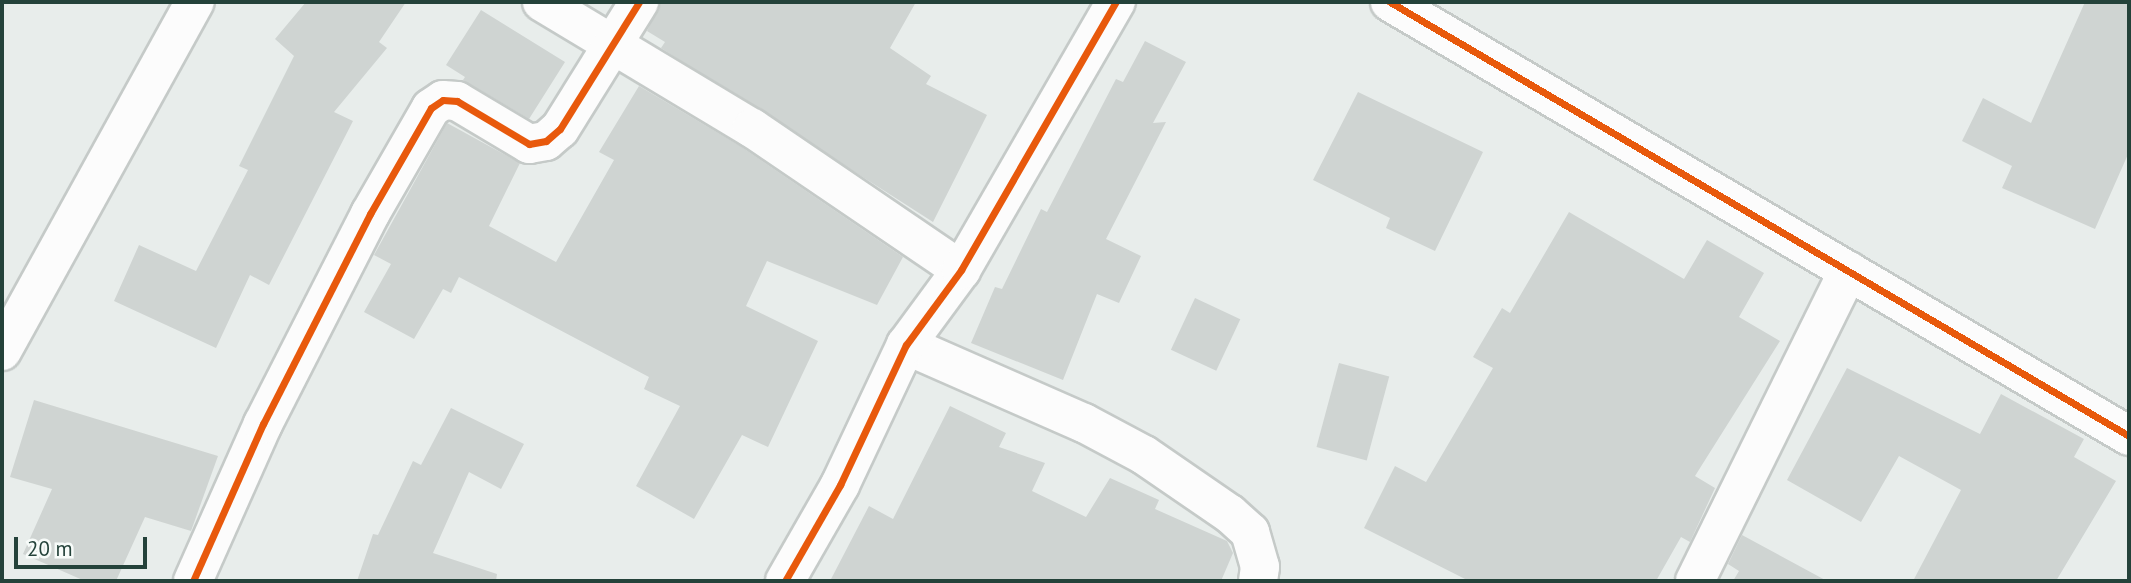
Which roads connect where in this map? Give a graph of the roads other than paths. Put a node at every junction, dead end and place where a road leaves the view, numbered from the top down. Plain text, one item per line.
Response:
1 (195, 2) edge
2 (542, 2) edge
3 (639, 2) edge
4 (1116, 2) edge
5 (1390, 2) edge
6 (610, 45) junction
7 (961, 270) junction
8 (1848, 271) junction
9 (906, 345) junction
10 (2, 351) edge
11 (2129, 436) edge
12 (193, 581) edge
13 (785, 581) edge
14 (1258, 581) edge
15 (1695, 581) edge

1 - 10 street
2 - 6 street
3 - 6 street
4 - 7 street
5 - 8 street
6 - 7 street
6 - 12 street
7 - 9 street
8 - 11 street
8 - 15 street
9 - 13 street
9 - 14 street

